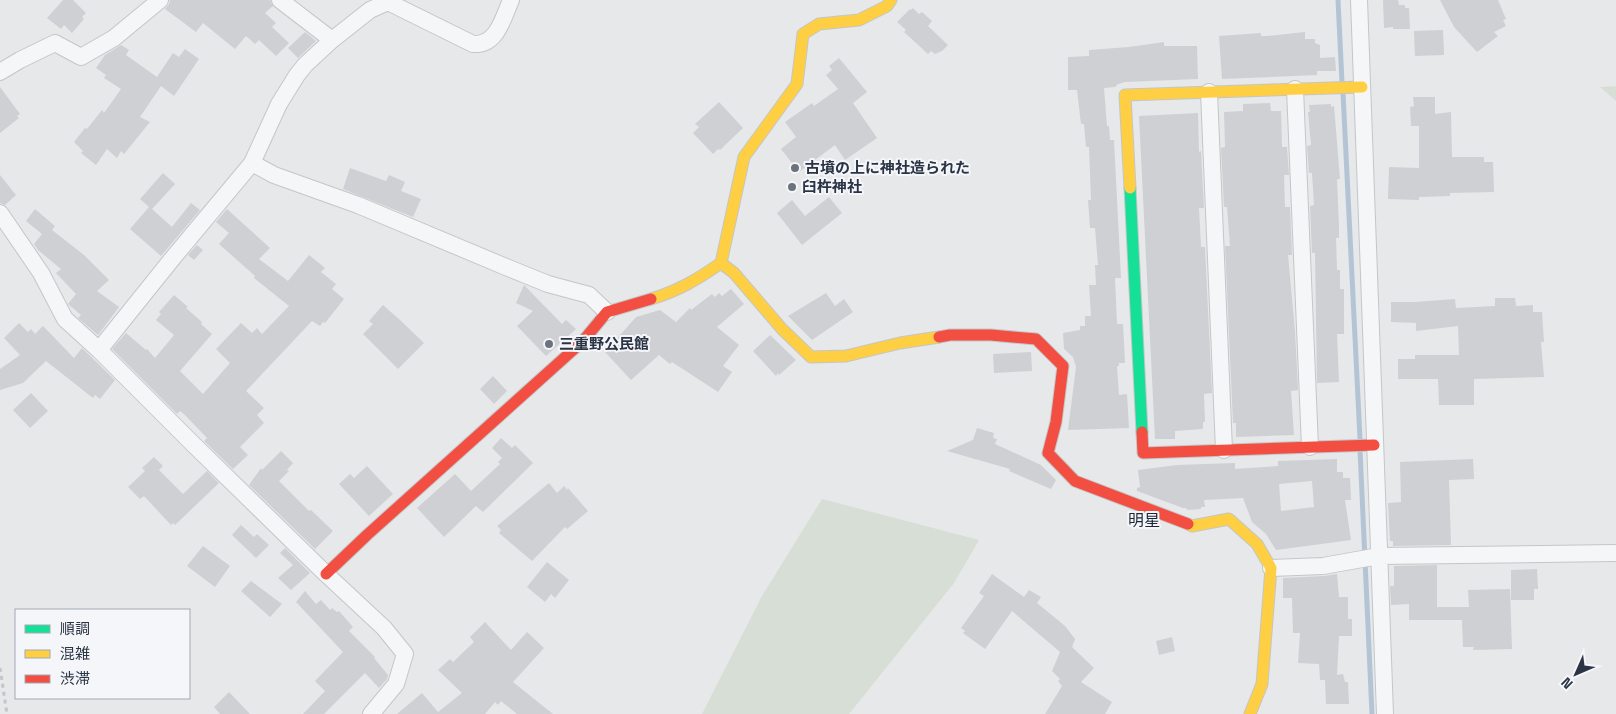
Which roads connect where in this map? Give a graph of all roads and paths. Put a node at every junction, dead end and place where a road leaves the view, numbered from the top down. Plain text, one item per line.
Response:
1 (160, 0) edge
2 (280, 0) edge
3 (511, 0) edge
4 (890, 0) edge
5 (1359, 0) edge
6 (389, 1) edge
7 (332, 40) junction
8 (0, 72) edge
9 (1358, 87) junction
10 (1295, 89) junction
11 (1209, 92) junction
12 (252, 163) junction
13 (0, 213) edge
14 (721, 263) junction
15 (606, 312) junction
16 (99, 350) junction
17 (1372, 445) junction
18 (1310, 447) junction
19 (1224, 450) junction
20 (1616, 553) edge
21 (1370, 558) junction
22 (1271, 568) junction
23 (326, 574) junction
24 (0, 668) edge
25 (7, 714) edge
26 (371, 714) edge
27 (1250, 714) edge
28 (1385, 714) edge

1 - 8 street
2 - 7 street
3 - 6 street
4 - 14 street
5 - 9 street
6 - 7 street
7 - 12 street
9 - 10 street
9 - 17 street
10 - 11 street
10 - 18 street
11 - 19 street
11 - 19 street
12 - 15 street
12 - 16 street
13 - 16 street
14 - 15 street
14 - 22 street
15 - 23 street
16 - 23 street
17 - 18 street
17 - 21 street
18 - 19 street
20 - 21 street
21 - 22 street
21 - 28 street
22 - 27 street
23 - 26 street
24 - 25 path

